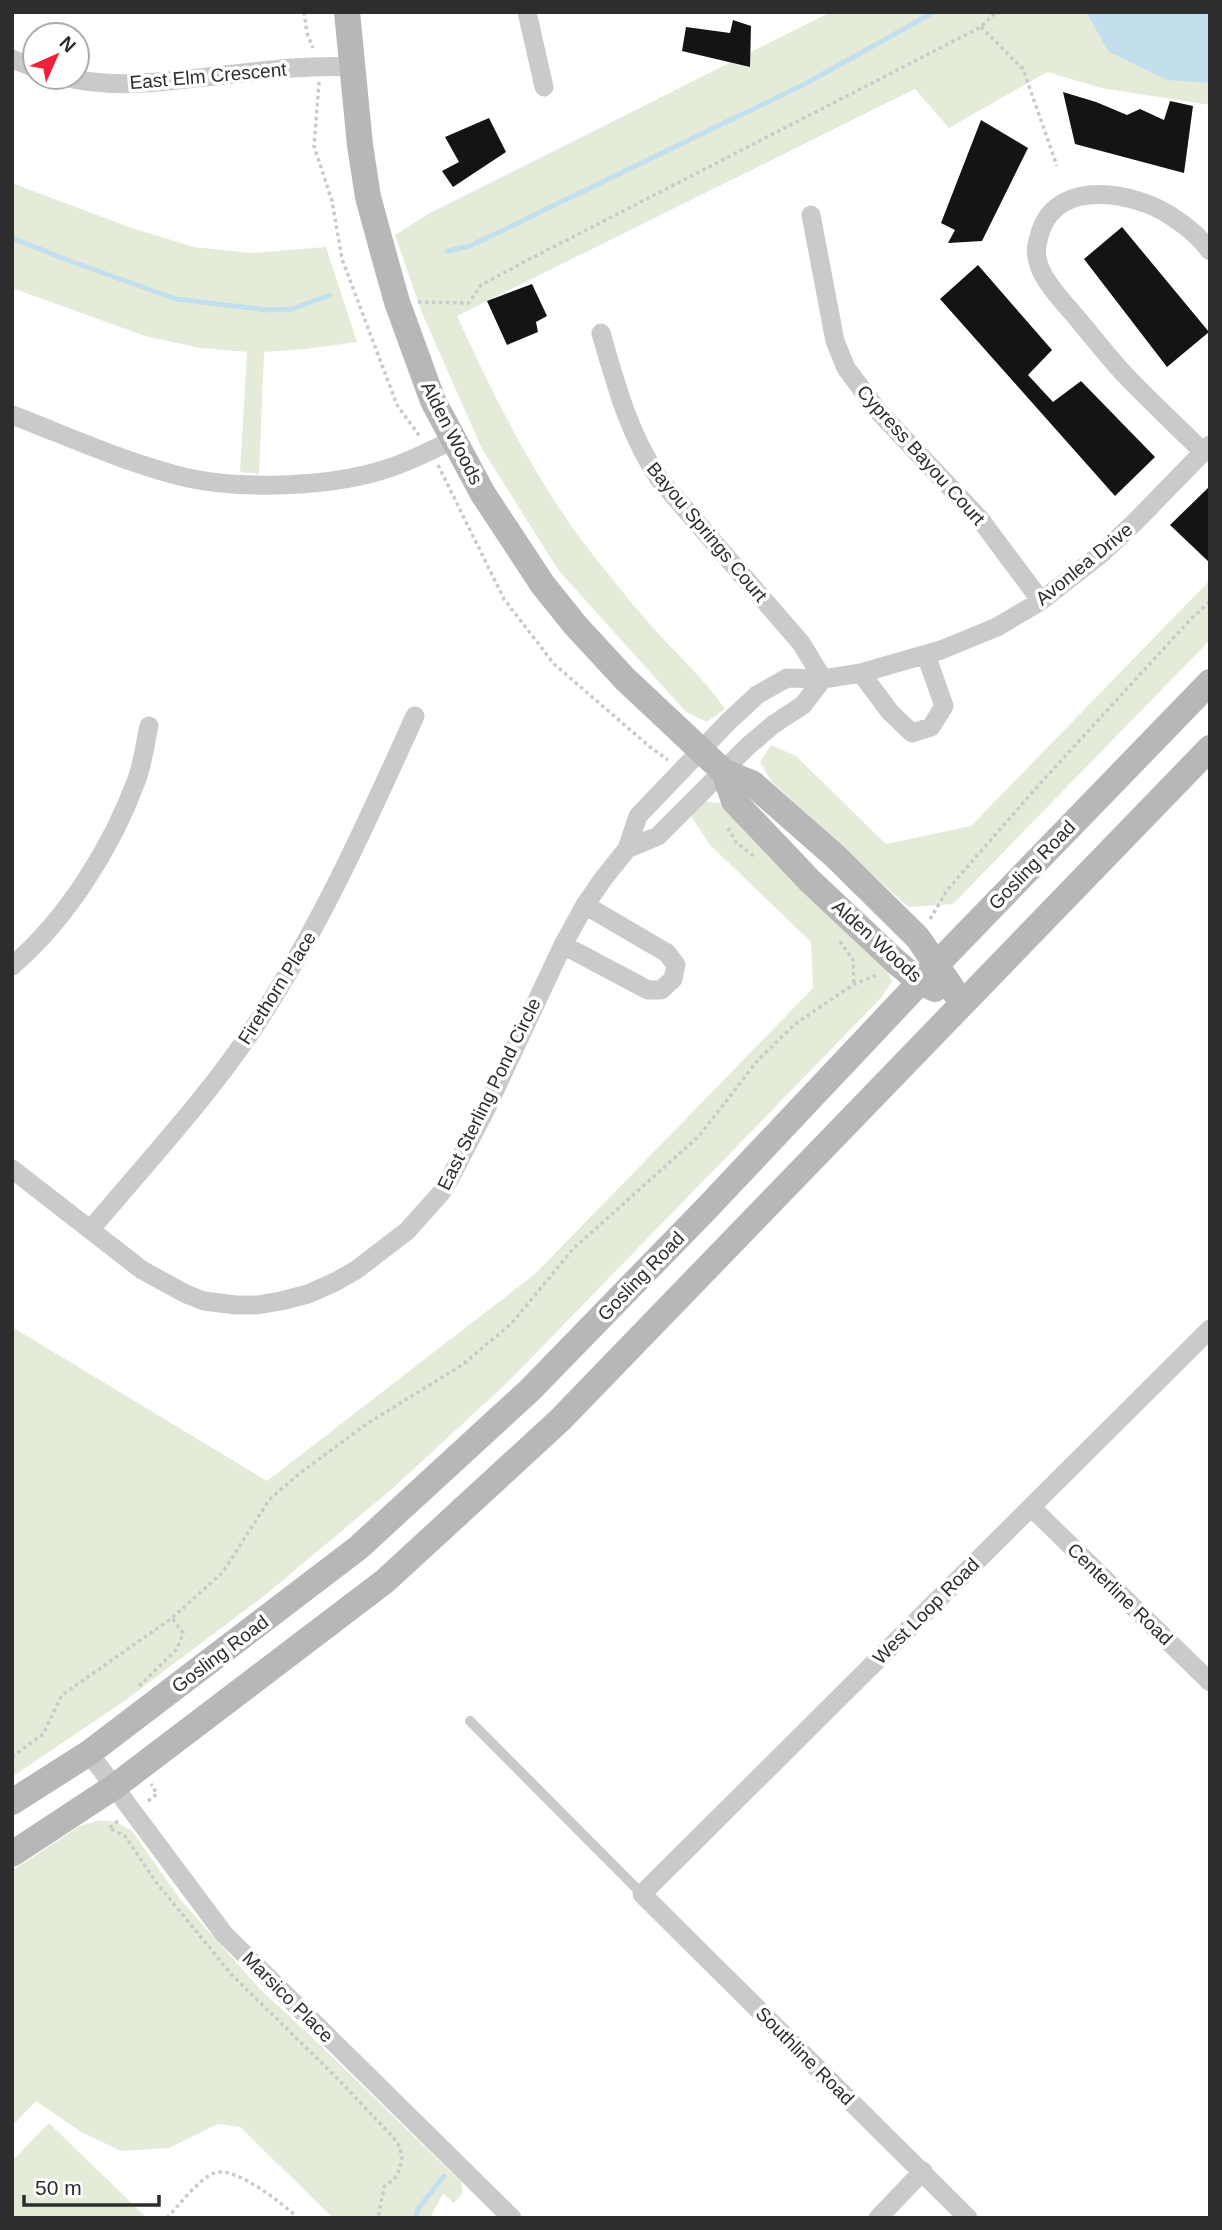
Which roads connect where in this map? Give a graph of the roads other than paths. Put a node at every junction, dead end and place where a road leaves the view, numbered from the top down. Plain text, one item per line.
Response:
1 (347, 12) edge
2 (527, 12) edge
3 (353, 67) junction
4 (91, 82) edge
5 (544, 87) dead end
6 (811, 215) dead end
7 (1210, 251) edge
8 (601, 333) dead end
9 (12, 415) edge
10 (453, 440) junction
11 (1207, 449) edge
12 (1041, 601) junction
13 (926, 655) junction
14 (861, 673) junction
15 (823, 680) junction
16 (1210, 682) edge
17 (415, 716) dead end
18 (149, 726) dead end
19 (1210, 748) edge
20 (701, 750) junction
21 (724, 772) junction
22 (627, 849) junction
23 (585, 905) junction
24 (563, 945) junction
25 (12, 967) edge
26 (928, 973) junction
27 (961, 1003) junction
28 (12, 1169) edge
29 (91, 1229) junction
30 (1210, 1329) edge
31 (1031, 1507) junction
32 (1210, 1682) edge
33 (471, 1721) dead end
34 (89, 1753) junction
35 (114, 1787) junction
36 (12, 1801) edge
37 (12, 1854) edge
38 (642, 1894) junction
39 (923, 2171) junction
40 (512, 2218) edge
41 (878, 2218) edge
42 (968, 2218) edge

1 - 3 main road, Alden Woods
2 - 5 street
3 - 4 street, East Elm Crescent
3 - 10 main road, Alden Woods
6 - 12 street, Cypress Bayou Court
7 - 11 street
8 - 15 street, Bayou Springs Court
9 - 10 street
10 - 20 main road, Alden Woods
11 - 12 street, Avonlea Drive
12 - 13 street, Avonlea Drive
13 - 14 street, Avonlea Drive
13 - 14 street
14 - 15 street, Avonlea Drive
15 - 20 street, Avonlea Drive
15 - 21 street
16 - 26 main road, Gosling Road
17 - 29 street, Firethorn Place
18 - 25 street
19 - 27 main road
20 - 21 main road, Alden Woods
20 - 22 street, East Sterling Pond Circle
21 - 22 street, East Sterling Pond Circle
21 - 26 main road, Alden Woods
21 - 26 main road, Alden Woods
22 - 23 street, East Sterling Pond Circle
23 - 24 street, East Sterling Pond Circle
23 - 24 street
24 - 29 street, East Sterling Pond Circle
26 - 27 main road, Alden Woods
26 - 34 main road, Gosling Road
27 - 35 main road
28 - 29 street, East Sterling Pond Circle
30 - 31 street, West Loop Road
31 - 32 street, Centerline Road
31 - 38 street, West Loop Road
33 - 38 lane
34 - 35 street, Marsico Place
34 - 36 main road, Gosling Road
35 - 37 main road
35 - 40 street, Marsico Place
38 - 39 street, Southline Road
39 - 41 street
39 - 42 street, Southline Road

